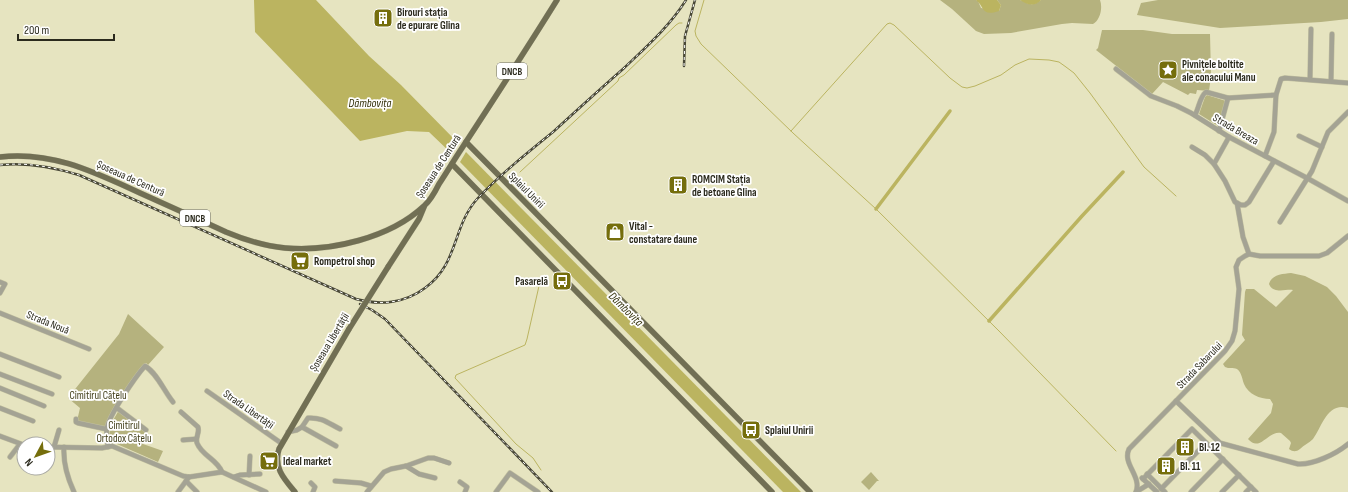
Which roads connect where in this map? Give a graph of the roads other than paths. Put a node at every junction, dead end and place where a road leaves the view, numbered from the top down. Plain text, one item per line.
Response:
1 (557, 0) edge
2 (1311, 29) dead end
3 (1332, 34) dead end
4 (1116, 70) dead end
5 (1310, 79) junction
6 (1331, 81) junction
7 (1348, 83) edge
8 (1276, 95) junction
9 (1228, 98) junction
10 (1348, 112) edge
11 (1195, 115) junction
12 (1219, 131) junction
13 (1299, 136) dead end
14 (1229, 137) junction
15 (466, 142) junction
16 (1192, 147) dead end
17 (1322, 147) junction
18 (1265, 156) junction
19 (0, 157) edge
20 (1274, 161) junction
21 (452, 164) junction
22 (1214, 164) junction
23 (445, 175) junction
24 (463, 175) junction
25 (1307, 178) junction
26 (1348, 201) edge
27 (1237, 204) junction
28 (425, 206) junction
29 (415, 214) junction
30 (1280, 222) dead end
31 (399, 224) junction
32 (408, 234) junction
33 (1348, 236) edge
34 (1249, 254) junction
35 (0, 282) edge
36 (0, 293) edge
37 (0, 313) edge
38 (89, 349) dead end
39 (0, 354) edge
40 (0, 374) edge
41 (59, 377) dead end
42 (0, 388) edge
43 (207, 391) dead end
44 (52, 394) dead end
45 (173, 402) dead end
46 (1176, 402) junction
47 (44, 406) dead end
48 (0, 408) edge
49 (117, 408) junction
50 (181, 412) dead end
51 (76, 419) dead end
52 (33, 421) dead end
53 (302, 427) junction
54 (106, 429) junction
55 (340, 429) dead end
56 (59, 430) dead end
57 (146, 430) dead end
58 (288, 432) junction
59 (0, 436) edge
60 (196, 439) junction
61 (56, 440) edge
62 (183, 440) dead end
63 (16, 443) edge
64 (281, 443) junction
65 (1206, 443) junction
66 (1348, 444) edge
67 (336, 446) dead end
68 (56, 447) edge
69 (64, 447) junction
70 (108, 447) junction
71 (16, 451) edge
72 (250, 456) dead end
73 (10, 457) dead end
74 (1223, 459) junction
75 (449, 463) dead end
76 (406, 466) junction
77 (222, 472) junction
78 (1134, 473) junction
79 (260, 474) dead end
80 (1147, 474) junction
81 (249, 475) junction
82 (1239, 475) junction
83 (234, 477) junction
84 (435, 478) dead end
85 (187, 479) junction
86 (335, 481) dead end
87 (1146, 481) junction
88 (460, 482) dead end
89 (311, 483) dead end
90 (1138, 484) junction
91 (371, 486) junction
92 (255, 487) junction
93 (1251, 487) junction
94 (1163, 490) edge
95 (74, 492) edge
96 (178, 492) edge
97 (197, 492) edge
98 (252, 492) edge
99 (266, 492) edge
100 (295, 492) edge
101 (313, 492) edge
102 (366, 492) edge
103 (465, 492) edge
104 (496, 492) edge
105 (538, 492) edge
106 (772, 492) edge
107 (810, 492) edge
108 (1136, 492) edge
109 (1157, 492) edge
110 (1191, 492) edge
111 (1222, 492) edge
112 (1246, 492) edge
113 (1256, 492) edge

1 - 15 main road, Șoseaua de Centură / DNCB
2 - 5 street
3 - 6 street
4 - 11 street, Strada Breaza
5 - 6 street
5 - 8 street
6 - 7 street
8 - 9 street
8 - 18 street
9 - 11 street
9 - 12 street
10 - 17 street
11 - 12 street, Strada Breaza
12 - 14 street, Strada Breaza
13 - 17 street
14 - 18 street, Strada Breaza
14 - 22 street
15 - 21 main road, Șoseaua de Centură / DNCB
15 - 107 main road, Splaiul Unirii
16 - 22 street
17 - 25 street
18 - 20 street, Strada Breaza
19 - 31 main road, Șoseaua de Centură / DNCB
20 - 25 street, Strada Breaza
20 - 27 street
21 - 23 main road, Șoseaua de Centură / DNCB
21 - 24 main road
22 - 27 street
23 - 24 main road
23 - 28 main road, Șoseaua de Centură / DNCB
24 - 106 main road
25 - 26 street, Strada Breaza
25 - 30 street
27 - 34 street
28 - 29 main road, Șoseaua de Centură / DNCB
28 - 32 main road, Șoseaua Libertății
29 - 31 main road, Șoseaua de Centură / DNCB
29 - 32 main road
31 - 32 main road
32 - 58 main road, Șoseaua Libertății, bridge
33 - 34 street
34 - 46 street, Strada Sabarului
35 - 36 street
37 - 38 street, Strada Nouă
39 - 41 street
40 - 44 street
42 - 47 street
43 - 64 street, Strada Libertății
45 - 49 street
46 - 66 street
46 - 78 street, Strada Sabarului
48 - 52 street
49 - 54 street
49 - 57 street
50 - 60 street
51 - 54 street
53 - 55 street
53 - 58 street
53 - 67 street
54 - 70 street
56 - 61 street
58 - 64 main road, Șoseaua Libertății
59 - 63 street
60 - 62 street
60 - 77 street
64 - 100 main road, Șoseaua Libertății
65 - 74 street
65 - 80 street
65 - 94 street
68 - 69 street
69 - 70 street
69 - 95 street
70 - 85 street
71 - 73 street
72 - 81 street
74 - 82 street
74 - 110 street
75 - 76 street
76 - 84 street
76 - 91 street
77 - 83 street
77 - 85 street
78 - 87 street
78 - 90 street, Strada Sabarului
79 - 81 street
80 - 87 street
80 - 94 street
81 - 83 street
82 - 93 street
82 - 111 street
83 - 92 street
85 - 96 street
85 - 97 street
86 - 91 street
87 - 90 street
87 - 108 street
87 - 109 street
88 - 103 street
89 - 101 street
90 - 108 street
91 - 102 street
92 - 98 street
92 - 99 street
93 - 112 street
93 - 113 street
104 - 105 street

